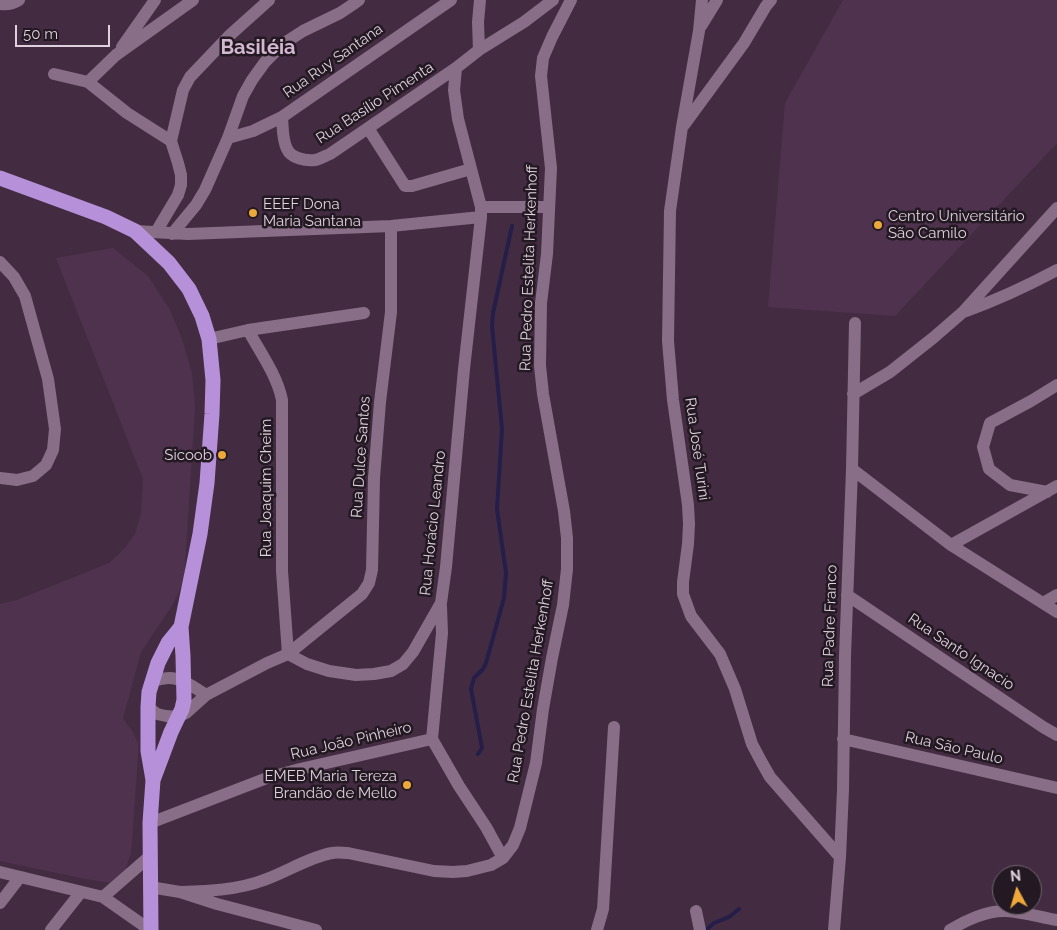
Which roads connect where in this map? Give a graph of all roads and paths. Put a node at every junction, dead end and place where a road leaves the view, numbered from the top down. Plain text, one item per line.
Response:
1 (19, 0) edge
2 (155, 0) edge
3 (193, 0) edge
4 (269, 0) edge
5 (359, 0) edge
6 (451, 0) edge
7 (480, 0) edge
8 (553, 0) edge
9 (571, 0) edge
10 (702, 0) edge
11 (717, 0) edge
12 (771, 0) edge
13 (0, 4) edge
14 (699, 31) junction
15 (479, 50) junction
16 (116, 55) junction
17 (456, 68) junction
18 (54, 74) dead end
19 (88, 82) junction
20 (282, 117) junction
21 (682, 127) junction
22 (368, 128) junction
23 (228, 138) junction
24 (171, 141) junction
25 (472, 169) junction
26 (0, 178) edge
27 (549, 207) junction
28 (1057, 208) edge
29 (481, 212) junction
30 (391, 226) junction
31 (135, 231) junction
32 (156, 232) junction
33 (172, 234) junction
34 (0, 262) edge
35 (1057, 270) edge
36 (364, 312) dead end
37 (963, 312) junction
38 (855, 323) dead end
39 (248, 330) junction
40 (209, 339) junction
41 (1057, 385) edge
42 (853, 394) junction
43 (852, 469) junction
44 (0, 478) edge
45 (1052, 489) edge
46 (951, 546) junction
47 (847, 595) junction
48 (1057, 595) edge
49 (1043, 603) junction
50 (441, 604) junction
51 (1057, 612) edge
52 (181, 627) junction
53 (288, 654) junction
54 (152, 681) junction
55 (184, 682) junction
56 (206, 695) junction
57 (148, 707) junction
58 (178, 717) junction
59 (614, 727) dead end
60 (1057, 735) edge
61 (432, 739) junction
62 (843, 739) junction
63 (153, 780) junction
64 (1057, 788) edge
65 (150, 823) junction
66 (150, 856) junction
67 (840, 857) junction
68 (503, 858) junction
69 (0, 872) edge
70 (20, 877) junction
71 (150, 887) junction
72 (81, 892) junction
73 (180, 892) junction
74 (103, 898) junction
75 (0, 903) edge
76 (696, 910) dead end
77 (1057, 920) edge
78 (51, 930) edge
79 (150, 930) edge
80 (316, 930) edge
81 (597, 930) edge
82 (700, 930) edge
83 (834, 930) edge
84 (950, 930) edge

1 - 13 street
2 - 16 street
3 - 16 street
4 - 24 street
5 - 23 street
6 - 20 street, Rua Ruy Santana
7 - 15 street
8 - 15 street, Rua Basílio Pimenta
9 - 27 street, Rua Pedro Estelita Herkenhoff
10 - 14 street, Rua José Turini
11 - 14 street
12 - 21 street
14 - 21 street, Rua José Turini
15 - 17 street, Rua Basílio Pimenta
16 - 19 street
17 - 22 street, Rua Basílio Pimenta
17 - 25 street, Rua Basílio Pimenta
18 - 19 street
19 - 24 street
20 - 22 street, Rua Basílio Pimenta
20 - 23 street, Rua Ruy Santana
21 - 67 street, Rua José Turini
22 - 25 street
23 - 33 street
24 - 32 street
25 - 29 street, Rua Basílio Pimenta
26 - 31 highway
27 - 29 street
27 - 68 street, Rua Pedro Estelita Herkenhoff
28 - 37 street
29 - 30 street
29 - 50 street, Rua Horácio Leandro
30 - 33 street
30 - 53 street, Rua Dulce Santos
31 - 32 street
31 - 40 highway
32 - 33 street
34 - 44 street
35 - 37 street
36 - 39 street
37 - 42 street
38 - 42 street, Rua Padre Franco
39 - 40 street
39 - 53 street, Rua Joaquim Cheim
40 - 52 highway
41 - 45 street
42 - 43 street, Rua Padre Franco
43 - 46 street
43 - 47 street, Rua Padre Franco
45 - 46 street
46 - 49 street
47 - 60 street, Rua Santo Ignacio
47 - 62 street, Rua Padre Franco
48 - 49 street
49 - 51 street
50 - 53 street, Rua Horácio Leandro
50 - 61 street, Rua João Pinheiro
52 - 54 highway
52 - 55 highway
53 - 56 street
54 - 55 street
54 - 57 highway
55 - 56 street
55 - 58 highway
56 - 58 street
57 - 58 street
57 - 63 highway
58 - 63 highway
59 - 81 street
61 - 65 street, Rua João Pinheiro
61 - 68 street
62 - 64 street, Rua São Paulo
62 - 67 street, Rua Padre Franco
63 - 65 highway
65 - 66 highway
66 - 71 highway
66 - 74 street
67 - 83 street, Rua Padre Franco
68 - 73 street
69 - 70 street
70 - 72 street
70 - 75 street
71 - 73 street
71 - 79 highway
72 - 74 street
72 - 78 street
73 - 80 street
74 - 79 street
76 - 82 street
77 - 84 street

